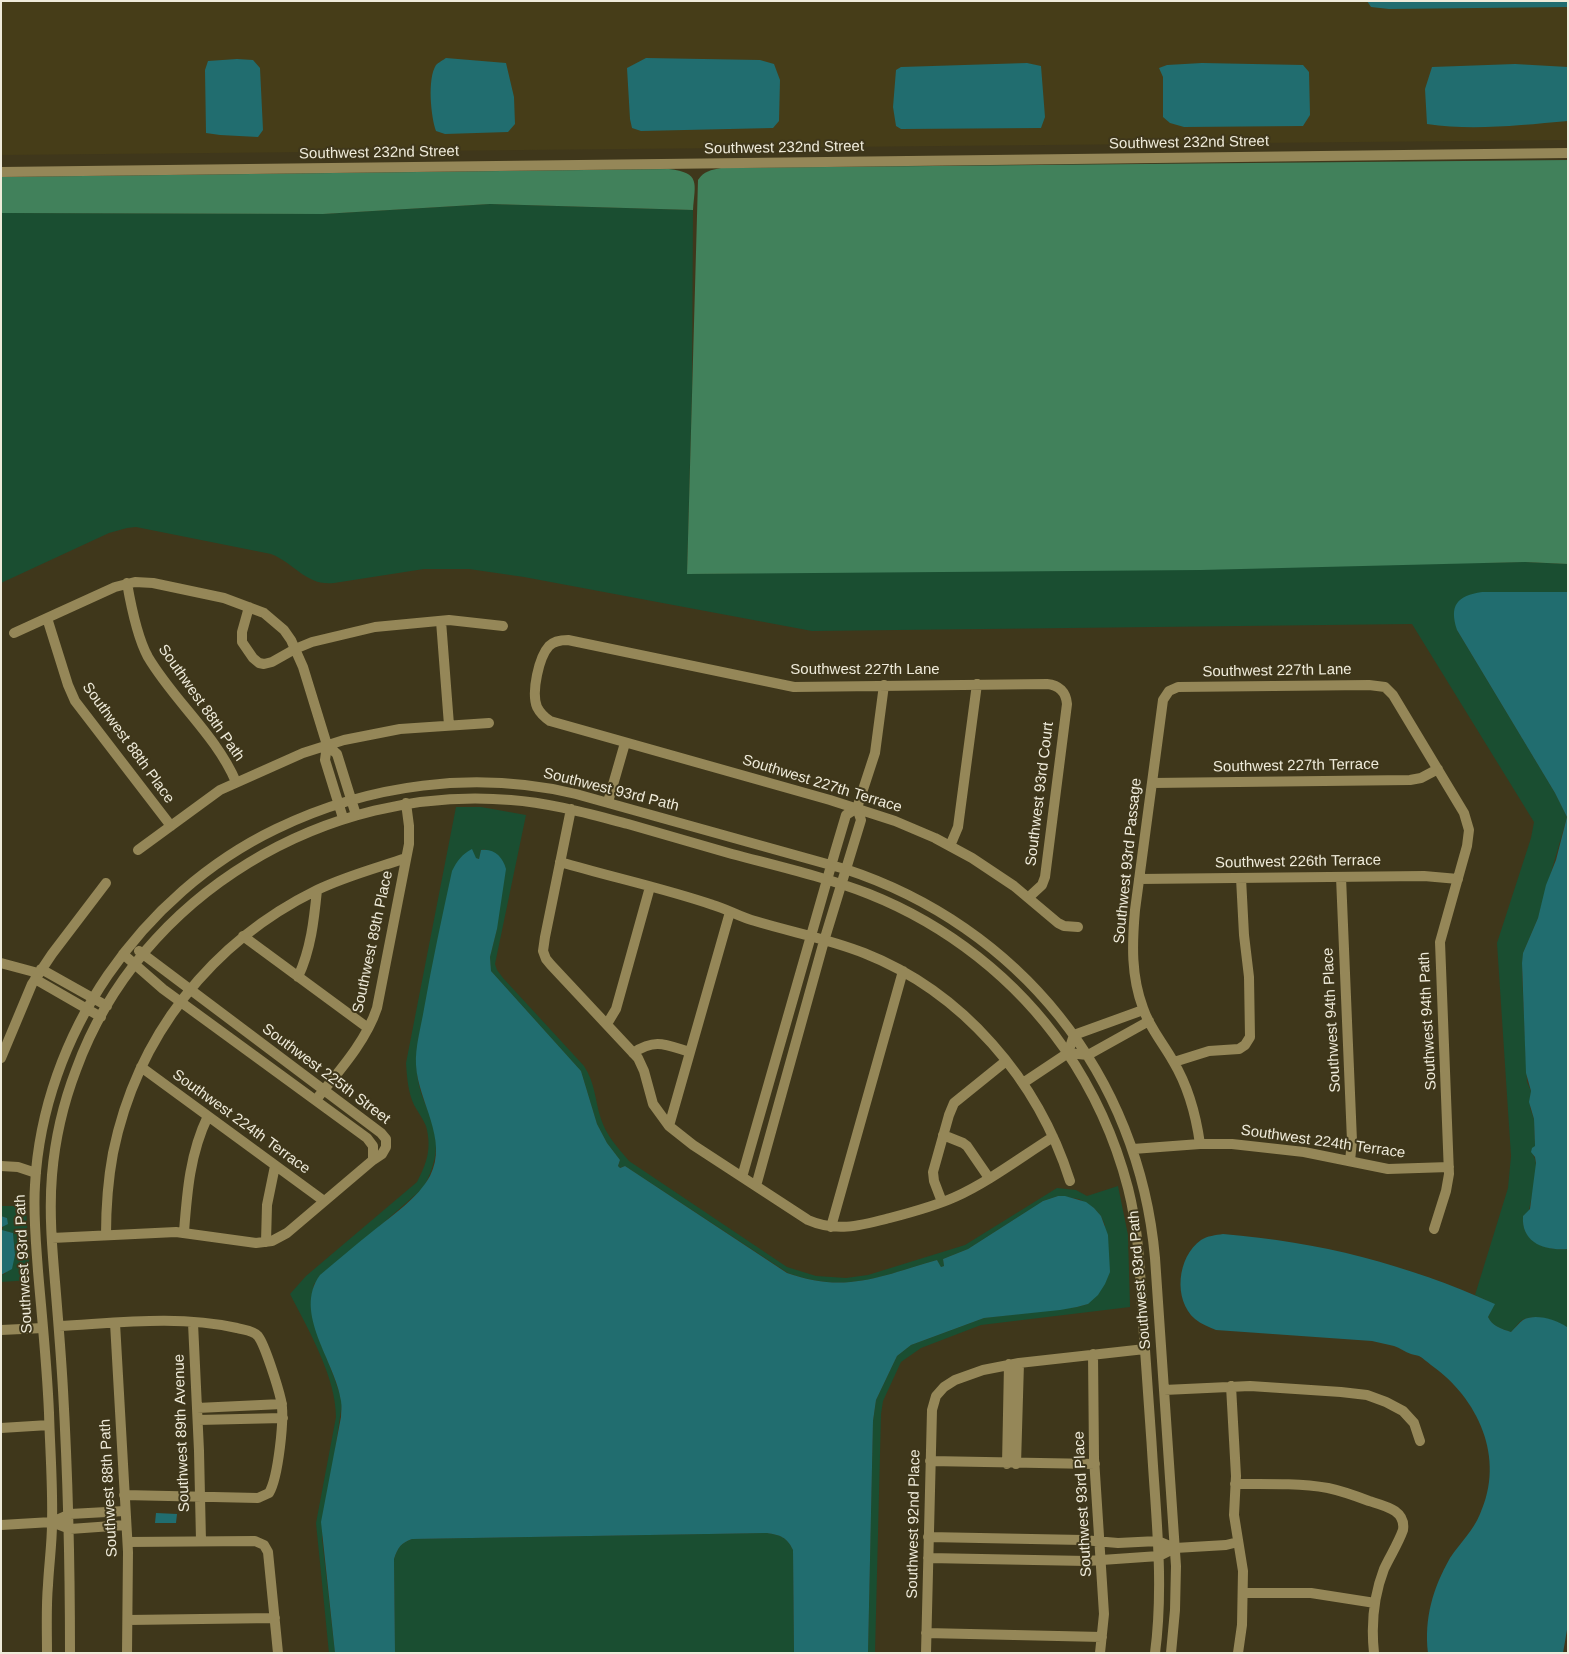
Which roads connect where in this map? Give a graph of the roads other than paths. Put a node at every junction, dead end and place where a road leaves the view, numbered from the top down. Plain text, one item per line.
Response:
1 (1568, 153) edge
2 (1, 172) edge
3 (127, 583) junction
4 (249, 607) junction
5 (47, 618) junction
6 (441, 621) junction
7 (503, 626) dead end
8 (14, 633) dead end
9 (295, 649) junction
10 (977, 684) junction
11 (884, 686) junction
12 (1385, 687) joint
13 (1060, 689) joint
14 (1170, 691) joint
15 (539, 710) joint
16 (489, 723) dead end
17 (449, 725) junction
18 (625, 743) junction
19 (327, 744) junction
20 (1438, 769) junction
21 (236, 782) junction
22 (1152, 783) junction
23 (351, 799) junction
24 (608, 802) junction
25 (338, 803) junction
26 (406, 803) junction
27 (857, 808) junction
28 (571, 809) junction
29 (356, 814) junction
30 (343, 818) junction
31 (171, 826) junction
32 (950, 846) junction
33 (138, 850) dead end
34 (406, 858) junction
35 (560, 862) junction
36 (831, 865) junction
37 (845, 869) junction
38 (1340, 877) junction
39 (1241, 878) junction
40 (1139, 879) junction
41 (1458, 879) junction
42 (826, 880) junction
43 (106, 882) dead end
44 (841, 885) junction
45 (650, 887) junction
46 (317, 890) junction
47 (1029, 897) junction
48 (730, 912) junction
49 (1078, 927) dead end
50 (243, 936) junction
51 (810, 936) junction
52 (824, 941) junction
53 (126, 950) junction
54 (143, 954) junction
55 (1, 963) edge
56 (135, 965) junction
57 (903, 971) junction
58 (38, 974) junction
59 (298, 977) junction
60 (189, 990) junction
61 (93, 998) junction
62 (180, 1002) junction
63 (107, 1006) junction
64 (87, 1009) junction
65 (1143, 1010) junction
66 (101, 1017) junction
67 (1148, 1021) junction
68 (607, 1024) junction
69 (368, 1028) junction
70 (1074, 1035) junction
71 (633, 1052) junction
72 (690, 1052) junction
73 (1068, 1053) junction
74 (1088, 1055) junction
75 (1, 1058) edge
76 (1006, 1061) junction
77 (1174, 1062) junction
78 (141, 1067) junction
79 (1023, 1083) junction
80 (323, 1091) junction
81 (316, 1100) junction
82 (208, 1116) junction
83 (668, 1126) junction
84 (943, 1135) junction
85 (1053, 1137) junction
86 (1200, 1144) junction
87 (1133, 1149) junction
88 (372, 1160) junction
89 (1350, 1161) junction
90 (1, 1166) edge
91 (275, 1166) junction
92 (1449, 1167) junction
93 (36, 1174) junction
94 (742, 1177) junction
95 (989, 1178) junction
96 (1070, 1181) dead end
97 (756, 1186) junction
98 (324, 1202) junction
99 (942, 1202) junction
100 (831, 1227) junction
101 (1434, 1229) dead end
102 (184, 1232) junction
103 (106, 1236) junction
104 (52, 1238) junction
105 (266, 1242) junction
106 (115, 1322) junction
107 (193, 1323) junction
108 (59, 1326) junction
109 (43, 1328) junction
110 (1, 1330) edge
111 (1145, 1348) junction
112 (1093, 1354) junction
113 (1014, 1363) junction
114 (1231, 1386) junction
115 (1164, 1390) junction
116 (282, 1404) junction
117 (198, 1408) junction
118 (283, 1418) junction
119 (198, 1420) junction
120 (49, 1425) junction
121 (1, 1428) edge
122 (1420, 1441) dead end
123 (930, 1462) junction
124 (1012, 1464) junction
125 (1095, 1464) junction
126 (1236, 1484) junction
127 (124, 1495) junction
128 (201, 1496) junction
129 (125, 1511) junction
130 (70, 1514) junction
131 (52, 1522) junction
132 (1, 1525) edge
133 (126, 1525) junction
134 (70, 1529) junction
135 (928, 1537) junction
136 (201, 1541) junction
137 (1158, 1541) junction
138 (128, 1542) junction
139 (1100, 1542) junction
140 (1238, 1542) junction
141 (1175, 1548) junction
142 (1159, 1556) junction
143 (928, 1558) junction
144 (1100, 1559) junction
145 (1243, 1593) junction
146 (1375, 1603) junction
147 (275, 1618) junction
148 (128, 1620) junction
149 (926, 1633) junction
150 (1102, 1637) junction
151 (47, 1653) edge
152 (70, 1653) edge
153 (127, 1653) edge
154 (278, 1653) edge
155 (926, 1653) edge
156 (1100, 1653) edge
157 (1155, 1653) edge
158 (1171, 1653) edge
159 (1238, 1653) edge
160 (1374, 1653) edge

1 - 2 street, Southwest 232nd Street
3 - 4 street
3 - 5 street
3 - 21 street, Southwest 88th Path
4 - 9 street
4 - 9 street
5 - 8 street
5 - 31 street, Southwest 88th Place
6 - 7 street
6 - 9 street
6 - 17 street
9 - 19 street
10 - 11 street, Southwest 227th Lane
10 - 13 street, Southwest 227th Lane
10 - 32 street
11 - 15 street, Southwest 227th Lane
11 - 27 street
12 - 14 street, Southwest 227th Lane
12 - 20 street, Southwest 94th Path
13 - 47 street, Southwest 93rd Court
14 - 22 street, Southwest 93rd Passage
15 - 18 street, Southwest 227th Terrace
16 - 17 street
17 - 19 street
18 - 24 street
18 - 27 street, Southwest 227th Terrace
19 - 21 street
19 - 23 street
19 - 25 street
20 - 22 street, Southwest 227th Terrace
20 - 41 street, Southwest 94th Path
21 - 31 street
22 - 40 street, Southwest 93rd Passage
23 - 24 street, Southwest 93rd Path
23 - 25 street, Southwest 93rd Path
23 - 29 street
24 - 36 street, Southwest 93rd Path
25 - 30 street
25 - 53 street, Southwest 93rd Path
26 - 28 street, Southwest 93rd Path
26 - 29 street, Southwest 93rd Path
26 - 34 street, Southwest 89th Place
27 - 32 street, Southwest 227th Terrace
27 - 36 street
27 - 37 street
28 - 35 street
28 - 42 street, Southwest 93rd Path
29 - 30 street, Southwest 93rd Path
30 - 54 street, Southwest 93rd Path
31 - 33 street
32 - 47 street, Southwest 227th Terrace
34 - 46 street
34 - 69 street, Southwest 89th Place
35 - 45 street
35 - 68 street
36 - 37 street, Southwest 93rd Path
36 - 42 street
37 - 44 street
37 - 70 street, Southwest 93rd Path
38 - 39 street, Southwest 226th Terrace
38 - 41 street, Southwest 226th Terrace
38 - 89 street, Southwest 94th Place
39 - 40 street, Southwest 226th Terrace
39 - 77 street
40 - 65 street, Southwest 93rd Passage
41 - 92 street, Southwest 94th Path
42 - 44 street, Southwest 93rd Path
42 - 51 street
43 - 58 street
44 - 52 street
44 - 73 street, Southwest 93rd Path
45 - 48 street
45 - 68 street
46 - 50 street
46 - 59 street
47 - 49 street, Southwest 227th Terrace
48 - 51 street
48 - 72 street
50 - 59 street
50 - 60 street
51 - 52 street
51 - 94 street
52 - 57 street
52 - 97 street
53 - 54 street, Southwest 225th Street
53 - 56 street, Southwest 225th Street
53 - 61 street, Southwest 93rd Path
54 - 56 street, Southwest 93rd Path
54 - 60 street, Southwest 225th Street
55 - 58 street
56 - 62 street, Southwest 225th Street
56 - 63 street, Southwest 93rd Path
57 - 76 street
57 - 100 street
58 - 61 street
58 - 64 street
58 - 75 street
59 - 69 street
60 - 62 street
60 - 80 street, Southwest 225th Street
61 - 63 street
61 - 64 street, Southwest 93rd Path
62 - 78 street
62 - 81 street, Southwest 225th Street
63 - 66 street, Southwest 93rd Path
64 - 66 street
64 - 93 street, Southwest 93rd Path
65 - 67 street, Southwest 93rd Passage
65 - 70 street
66 - 104 street, Southwest 93rd Path
67 - 74 street
67 - 77 street, Southwest 93rd Passage
68 - 71 street
69 - 80 street, Southwest 89th Place
70 - 73 street
70 - 74 street, Southwest 93rd Path
71 - 72 street
71 - 83 street
72 - 83 street
73 - 74 street
73 - 79 street
73 - 111 street, Southwest 93rd Path
74 - 87 street, Southwest 93rd Path
76 - 79 street
76 - 84 street
77 - 86 street, Southwest 93rd Passage
78 - 82 street, Southwest 224th Terrace
78 - 103 street
79 - 85 street
80 - 81 street, Southwest 89th Place
80 - 88 street, Southwest 225th Street
81 - 88 street, Southwest 225th Street
82 - 91 street, Southwest 224th Terrace
82 - 102 street
83 - 94 street
84 - 95 street
84 - 99 street
85 - 95 street
85 - 96 street
86 - 87 street, Southwest 224th Terrace
86 - 89 street, Southwest 224th Terrace
87 - 115 street, Southwest 93rd Path
88 - 98 street
89 - 92 street, Southwest 224th Terrace
90 - 93 street
91 - 98 street, Southwest 224th Terrace
91 - 105 street
92 - 101 street, Southwest 94th Path
93 - 109 street, Southwest 93rd Path
94 - 97 street
95 - 99 street
97 - 100 street
98 - 105 street
99 - 100 street
102 - 103 street
102 - 105 street
103 - 104 street
104 - 108 street, Southwest 93rd Path
106 - 107 street
106 - 108 street
106 - 127 street, Southwest 88th Path
107 - 116 street
107 - 117 street, Southwest 89th Avenue
108 - 130 street, Southwest 93rd Path
109 - 110 street
109 - 120 street, Southwest 93rd Path
111 - 112 street
111 - 137 street, Southwest 93rd Path
112 - 113 street
112 - 125 street, Southwest 93rd Place
113 - 123 street, Southwest 92nd Place
113 - 124 street
114 - 115 street
114 - 122 street
114 - 126 street
115 - 141 street, Southwest 93rd Path
116 - 117 street
116 - 118 street
117 - 119 street, Southwest 89th Avenue
118 - 119 street
118 - 128 street
119 - 128 street, Southwest 89th Avenue
120 - 121 street
120 - 131 street, Southwest 93rd Path
123 - 124 street
123 - 135 street, Southwest 92nd Place
124 - 125 street
125 - 139 street, Southwest 93rd Place
126 - 140 street
126 - 146 street
127 - 128 street
127 - 129 street, Southwest 88th Path
128 - 136 street, Southwest 89th Avenue
129 - 130 street
129 - 133 street, Southwest 88th Path
130 - 131 street
130 - 134 street, Southwest 93rd Path
131 - 132 street
131 - 134 street
131 - 151 street, Southwest 93rd Path
133 - 134 street
133 - 138 street, Southwest 88th Path
134 - 152 street, Southwest 93rd Path
135 - 139 street
135 - 143 street, Southwest 92nd Place
136 - 138 street
136 - 147 street
137 - 139 street
137 - 141 street
137 - 142 street, Southwest 93rd Path
138 - 148 street, Southwest 88th Path
139 - 144 street, Southwest 93rd Place
140 - 141 street
140 - 145 street
141 - 142 street
141 - 158 street, Southwest 93rd Path
142 - 144 street
142 - 157 street, Southwest 93rd Path
143 - 144 street
143 - 149 street, Southwest 92nd Place
144 - 150 street, Southwest 93rd Place
145 - 146 street
145 - 159 street
146 - 160 street
147 - 148 street
147 - 154 street
148 - 153 street, Southwest 88th Path
149 - 150 street
149 - 155 street, Southwest 92nd Place
150 - 156 street, Southwest 93rd Place

